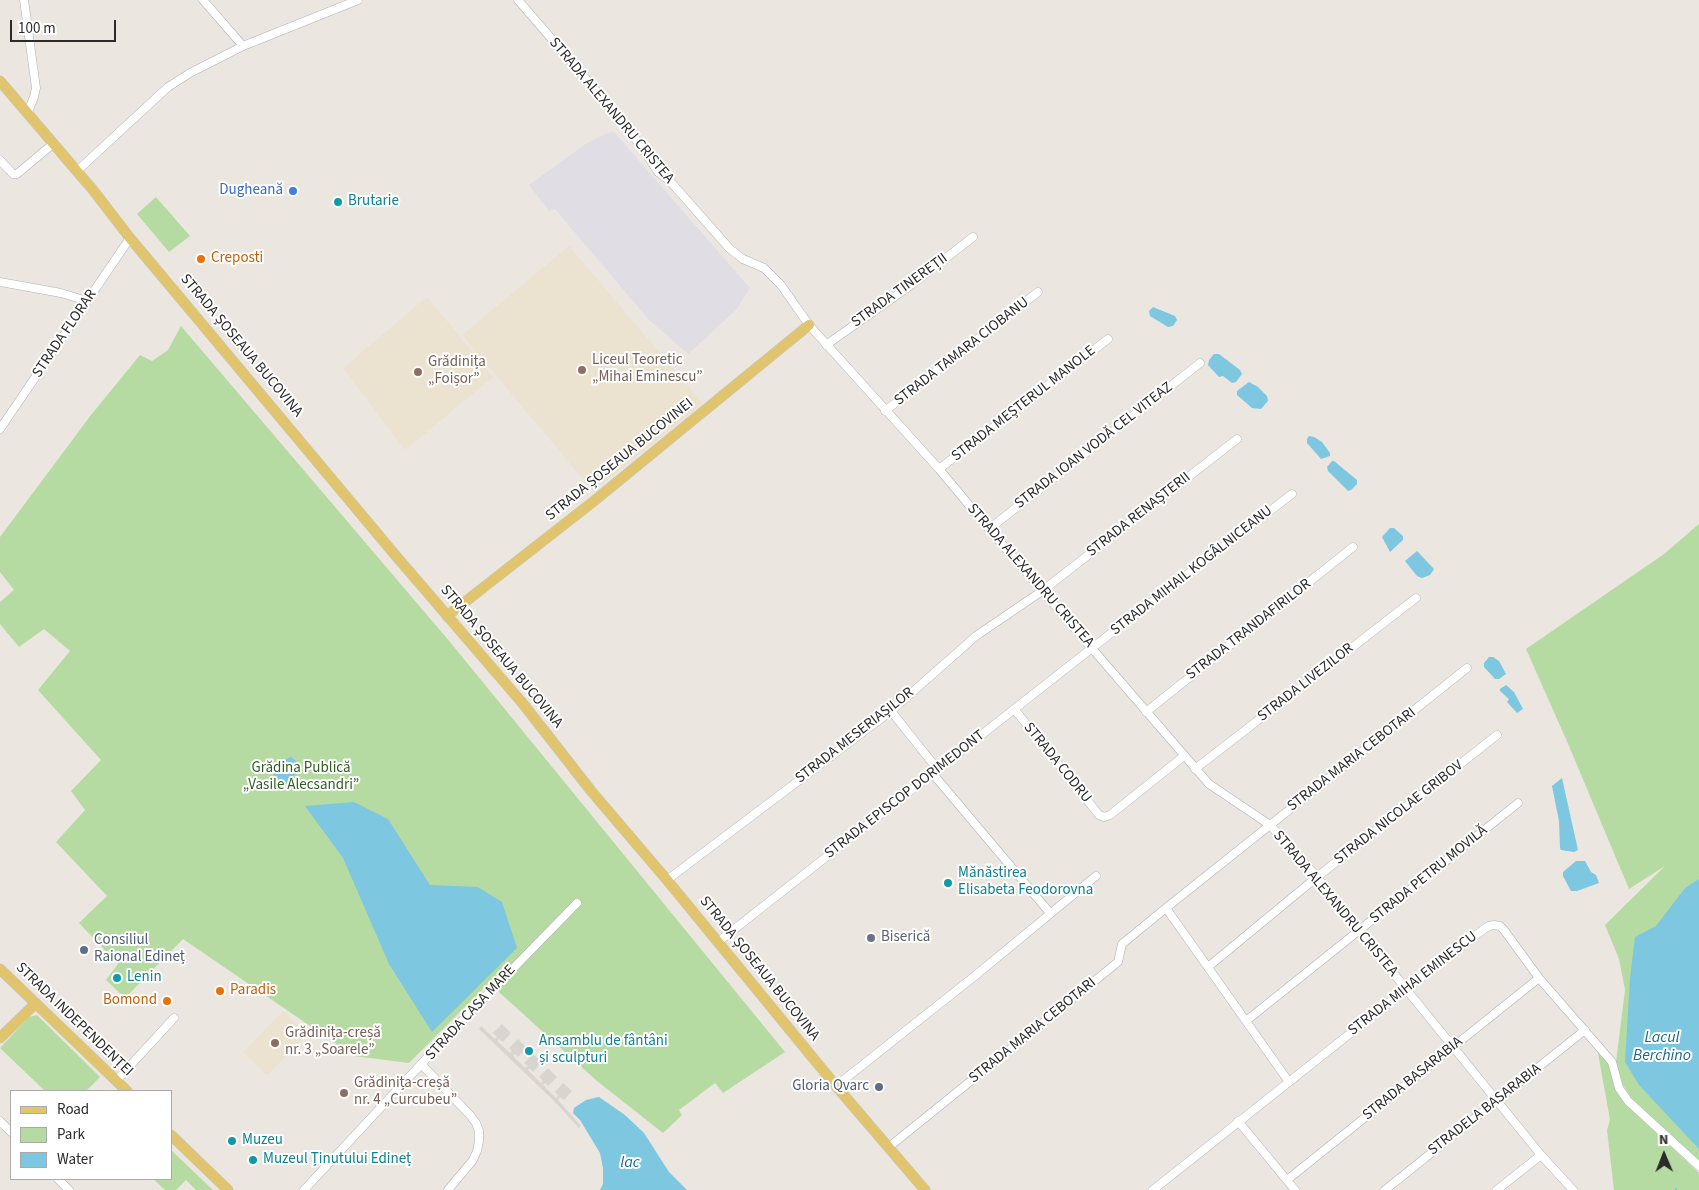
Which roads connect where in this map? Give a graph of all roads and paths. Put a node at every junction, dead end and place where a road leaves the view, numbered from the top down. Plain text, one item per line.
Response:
1 (24, 0) edge
2 (203, 0) edge
3 (358, 0) edge
4 (518, 0) edge
5 (243, 46) junction
6 (0, 81) edge
7 (28, 112) junction
8 (54, 143) junction
9 (0, 160) edge
10 (77, 172) junction
11 (973, 237) dead end
12 (130, 238) junction
13 (0, 282) edge
14 (1038, 292) dead end
15 (88, 301) junction
16 (809, 325) junction
17 (1108, 339) dead end
18 (826, 344) junction
19 (1200, 363) dead end
20 (885, 412) junction
21 (0, 430) edge
22 (1237, 439) dead end
23 (939, 469) junction
24 (1292, 494) dead end
25 (989, 530) junction
26 (1352, 547) dead end
27 (1042, 591) junction
28 (1416, 598) dead end
29 (447, 616) junction
30 (1092, 648) junction
31 (1467, 668) dead end
32 (1015, 710) junction
33 (891, 711) junction
34 (1146, 712) junction
35 (1497, 735) dead end
36 (1184, 756) junction
37 (1195, 768) junction
38 (935, 772) junction
39 (1518, 803) dead end
40 (1270, 824) junction
41 (1096, 876) dead end
42 (1317, 877) junction
43 (667, 880) junction
44 (577, 903) dead end
45 (1166, 908) junction
46 (1050, 913) junction
47 (1359, 931) junction
48 (718, 942) junction
49 (1208, 966) junction
50 (0, 970) edge
51 (1539, 978) junction
52 (1406, 989) junction
53 (36, 1003) junction
54 (174, 1018) dead end
55 (1246, 1021) junction
56 (1585, 1030) junction
57 (0, 1038) edge
58 (1453, 1046) junction
59 (422, 1065) junction
60 (116, 1081) junction
61 (1289, 1082) junction
62 (836, 1086) junction
63 (126, 1090) edge
64 (1497, 1100) junction
65 (0, 1121) edge
66 (1238, 1121) junction
67 (10, 1131) edge
68 (172, 1135) edge
69 (889, 1147) junction
70 (1541, 1155) junction
71 (1699, 1166) edge
72 (59, 1180) edge
73 (1287, 1180) junction
74 (69, 1190) edge
75 (228, 1190) edge
76 (304, 1190) edge
77 (448, 1190) edge
78 (925, 1190) edge
79 (1153, 1190) edge
80 (1294, 1190) edge
81 (1385, 1190) edge
82 (1497, 1190) edge
83 (1572, 1190) edge

1 - 7 street
2 - 5 street
3 - 5 street
4 - 16 street, STRADA ALEXANDRU CRISTEA
5 - 10 street
6 - 7 main road, STRADA ȘOSEAUA BUCOVINA
7 - 8 main road, STRADA ȘOSEAUA BUCOVINA
8 - 9 street
8 - 10 main road, STRADA ȘOSEAUA BUCOVINA
10 - 12 main road, STRADA ȘOSEAUA BUCOVINA
11 - 18 street, STRADA TINEREȚII
12 - 15 street, STRADA FLORAR
12 - 29 main road, STRADA ȘOSEAUA BUCOVINA
13 - 15 street
14 - 20 street, STRADA TAMARA CIOBANU
15 - 21 street, STRADA FLORAR
16 - 18 street, STRADA ALEXANDRU CRISTEA
16 - 29 main road, STRADA ȘOSEAUA BUCOVINEI
17 - 23 street, STRADA MEȘTERUL MANOLE
18 - 20 street, STRADA ALEXANDRU CRISTEA
19 - 25 street, STRADA IOAN VODĂ CEL VITEAZ
20 - 23 street, STRADA ALEXANDRU CRISTEA
22 - 27 street, STRADA RENAȘTERII
23 - 25 street, STRADA ALEXANDRU CRISTEA
24 - 30 street, STRADA MIHAIL KOGÂLNICEANU
25 - 27 street, STRADA ALEXANDRU CRISTEA
26 - 34 street, STRADA TRANDAFIRILOR
27 - 30 street, STRADA ALEXANDRU CRISTEA
27 - 33 street, STRADA MESERIAȘILOR
28 - 37 street, STRADA LIVEZILOR
29 - 43 main road, STRADA ȘOSEAUA BUCOVINA
30 - 32 street, STRADA EPISCOP DORIMEDONT
30 - 34 street, STRADA ALEXANDRU CRISTEA
31 - 40 street, STRADA MARIA CEBOTARI
32 - 36 street, STRADA CODRU
32 - 38 street, STRADA EPISCOP DORIMEDONT
33 - 38 street
33 - 43 street, STRADA MESERIAȘILOR
34 - 36 street, STRADA ALEXANDRU CRISTEA
35 - 42 street, STRADA NICOLAE GRIBOV
36 - 37 street, STRADA ALEXANDRU CRISTEA
37 - 40 street, STRADA ALEXANDRU CRISTEA
38 - 46 street
38 - 48 street, STRADA EPISCOP DORIMEDONT
39 - 47 street, STRADA PETRU MOVILĂ
40 - 42 street, STRADA ALEXANDRU CRISTEA
40 - 45 street, STRADA MARIA CEBOTARI
41 - 46 street
42 - 47 street, STRADA ALEXANDRU CRISTEA
42 - 49 street, STRADA NICOLAE GRIBOV
43 - 48 main road, STRADA ȘOSEAUA BUCOVINA
44 - 59 street, STRADA CASA MARE
45 - 49 street
45 - 69 street, STRADA MARIA CEBOTARI
46 - 62 street
47 - 52 street, STRADA ALEXANDRU CRISTEA
47 - 55 street, STRADA PETRU MOVILĂ
48 - 62 main road, STRADA ȘOSEAUA BUCOVINA
49 - 55 street
50 - 53 main road, STRADA INDEPENDENȚEI
51 - 52 street, STRADA MIHAI EMINESCU
51 - 56 street, STRADA MIHAI EMINESCU
51 - 58 street, STRADA BASARABIA
52 - 58 street, STRADA ALEXANDRU CRISTEA
52 - 61 street, STRADA MIHAI EMINESCU
53 - 57 main road
53 - 60 main road, STRADA INDEPENDENȚEI
54 - 60 street
55 - 61 street
56 - 64 street, STRADELA BASARABIA
56 - 71 street, STRADA MIHAI EMINESCU
58 - 64 street, STRADA ALEXANDRU CRISTEA
58 - 73 street, STRADA BASARABIA
59 - 76 street, STRADA CASA MARE
59 - 77 street
60 - 63 main road, STRADA INDEPENDENȚEI
61 - 66 street, STRADA MIHAI EMINESCU
62 - 69 main road, STRADA ȘOSEAUA BUCOVINA
64 - 70 street, STRADA ALEXANDRU CRISTEA
64 - 81 street, STRADELA BASARABIA
65 - 67 street
66 - 73 street
66 - 79 street, STRADA MIHAI EMINESCU
68 - 75 main road
69 - 78 main road, STRADA ȘOSEAUA BUCOVINA
70 - 82 street
70 - 83 street, STRADA ALEXANDRU CRISTEA
72 - 74 street
73 - 80 street

